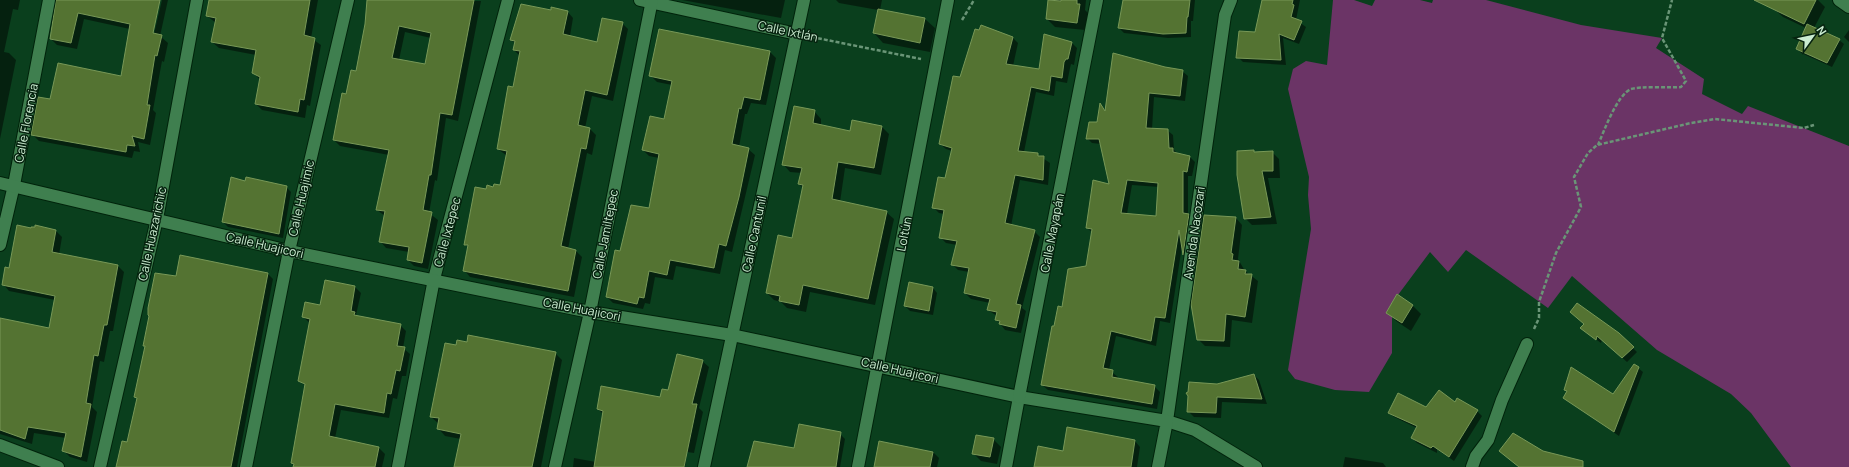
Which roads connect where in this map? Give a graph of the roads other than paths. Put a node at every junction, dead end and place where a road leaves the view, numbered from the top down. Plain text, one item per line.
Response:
1 (49, 0) edge
2 (196, 0) edge
3 (348, 0) edge
4 (508, 0) edge
5 (804, 0) edge
6 (948, 0) edge
7 (1098, 0) edge
8 (1231, 0) edge
9 (1840, 0) edge
10 (648, 1) edge
11 (1849, 7) edge
12 (797, 34) junction
13 (0, 182) edge
14 (14, 185) junction
15 (157, 220) junction
16 (0, 245) edge
17 (289, 251) junction
18 (434, 279) junction
19 (590, 312) junction
20 (732, 335) junction
21 (1527, 344) road end
22 (879, 365) junction
23 (1019, 397) junction
24 (1167, 421) junction
25 (0, 446) edge
26 (58, 467) edge
27 (100, 467) edge
28 (246, 467) edge
29 (398, 467) edge
30 (555, 467) edge
31 (704, 467) edge
32 (858, 467) edge
33 (1006, 467) edge
34 (1158, 467) edge
35 (1256, 467) edge
36 (1472, 467) edge

1 - 14 street, Calle Florencia
2 - 15 street, Calle Huazarichic
3 - 17 street, Calle Huajimic
4 - 18 street, Calle Ixtepec
5 - 12 street, Calle Cantunil
6 - 22 street, Loltún
7 - 23 street, Calle Mayapán
8 - 24 street, Avenida Nacozari
9 - 11 street
10 - 12 street, Calle Ixtlán
10 - 19 street, Calle Jamiltepec
12 - 20 street, Calle Cantunil
13 - 14 street, Calle Huajicori
14 - 15 street, Calle Huajicori
14 - 16 street, Calle Florencia
15 - 17 street, Calle Huajicori
15 - 27 street, Calle Huazarichic
17 - 18 street, Calle Huajicori
17 - 28 street, Calle Huajimic
18 - 19 street, Calle Huajicori
18 - 29 street, Calle Ixtepec
19 - 20 street, Calle Huajicori
19 - 30 street, Calle Jamiltepec
20 - 22 street, Calle Huajicori
20 - 31 street, Calle Cantunil
21 - 36 street
22 - 23 street, Calle Huajicori
22 - 32 street, Loltún
23 - 24 street, Calle Huajicori
23 - 33 street, Calle Mayapán
24 - 34 street, Avenida Nacozari
24 - 35 street, Calle Huajicori
25 - 26 street

